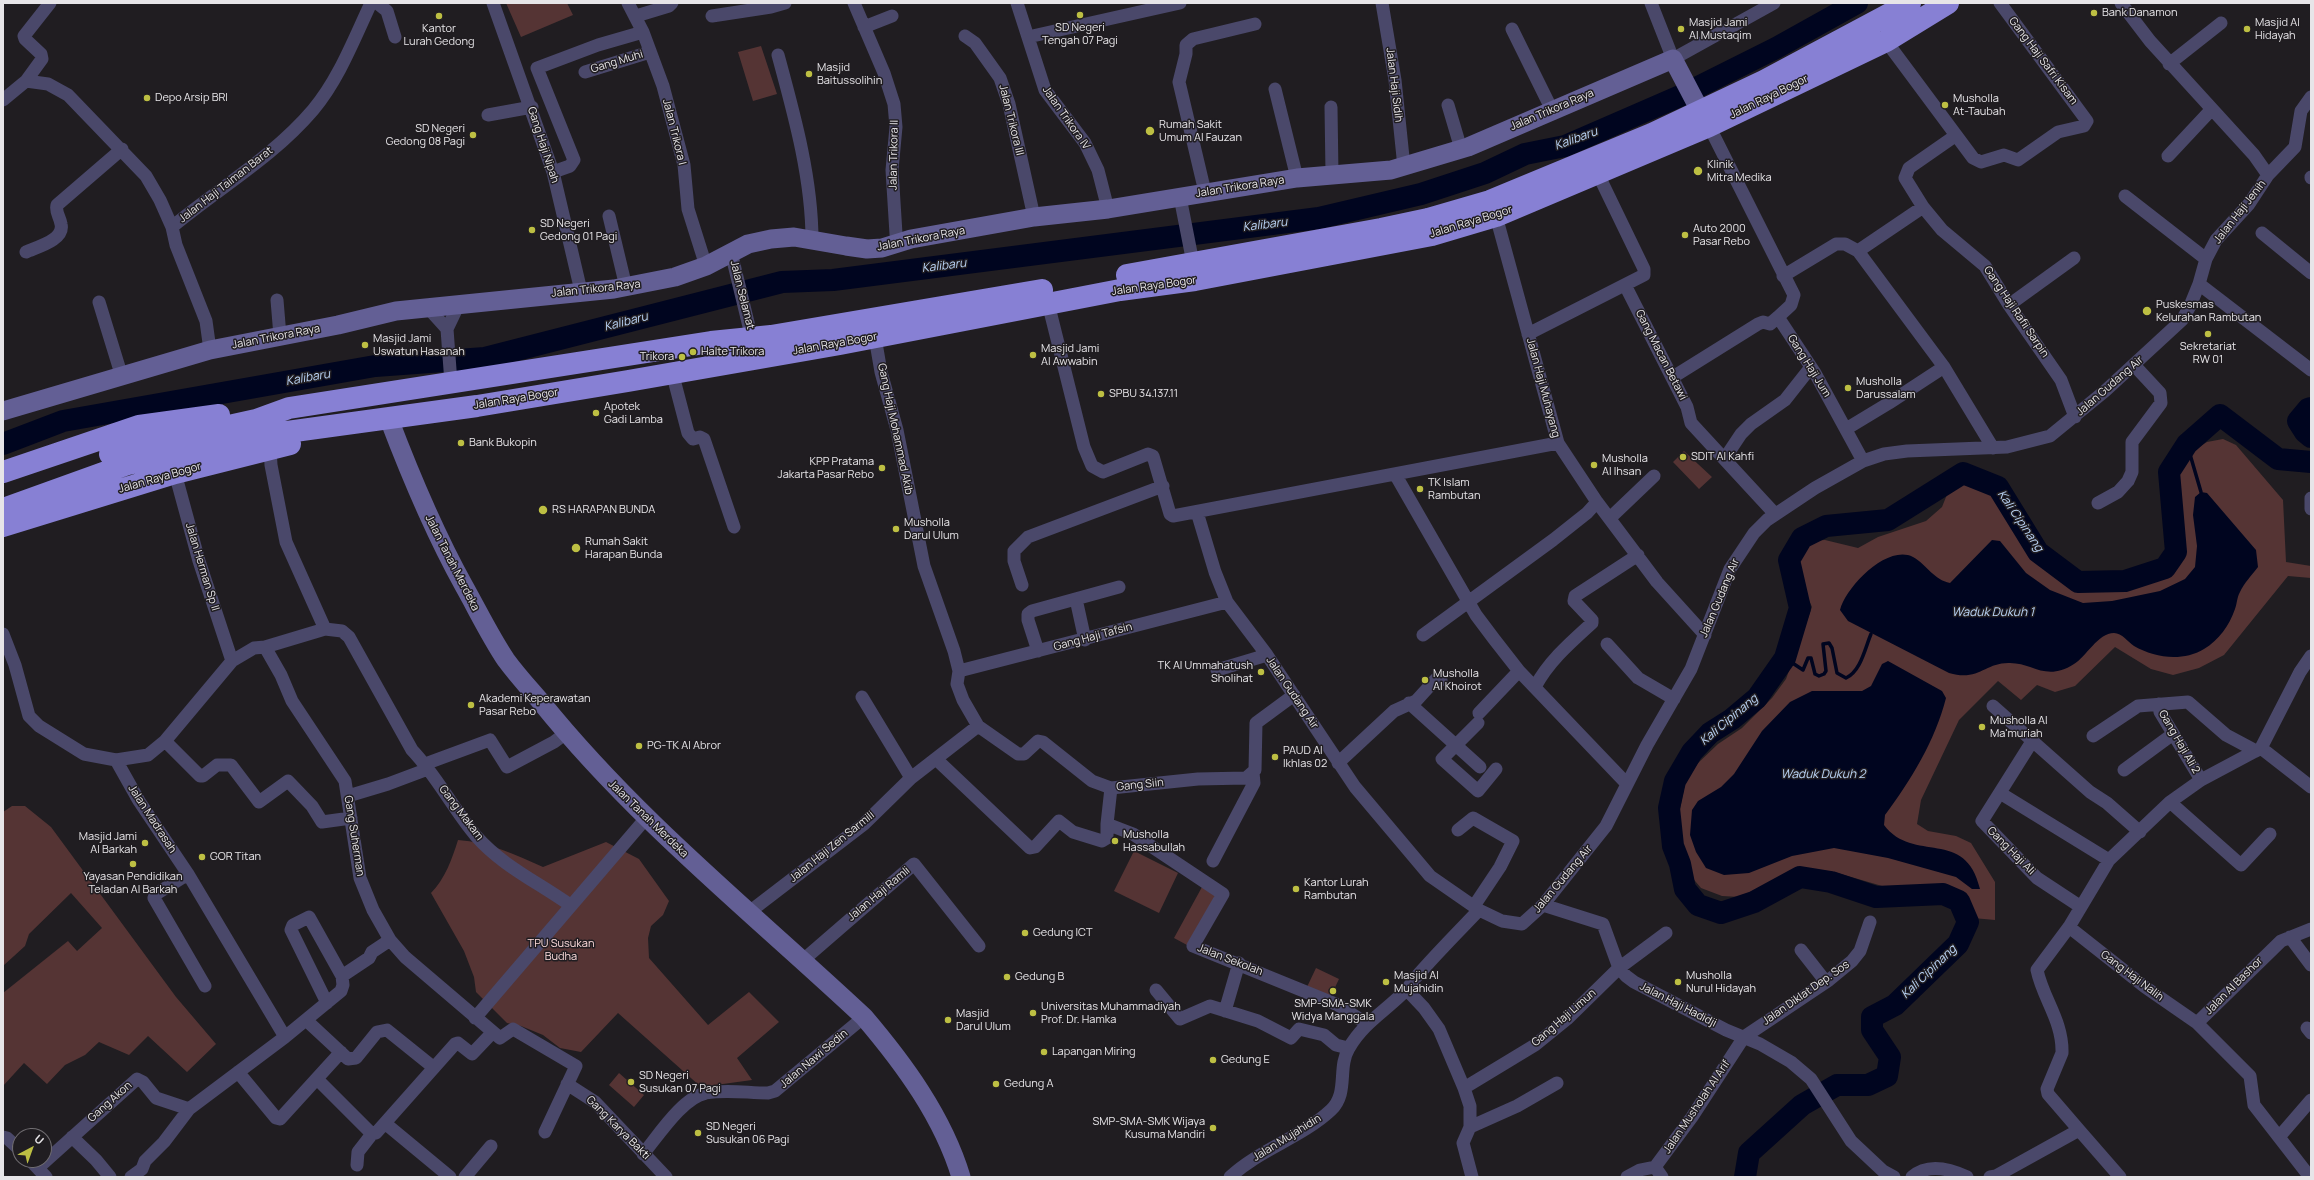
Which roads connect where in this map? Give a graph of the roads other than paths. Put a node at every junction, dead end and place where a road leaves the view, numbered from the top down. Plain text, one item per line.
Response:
1 (50, 3) edge
2 (372, 3) edge
3 (377, 3) edge
4 (493, 3) edge
5 (628, 3) edge
6 (672, 3) edge
7 (785, 3) edge
8 (854, 3) edge
9 (1017, 3) edge
10 (1180, 3) edge
11 (1382, 3) edge
12 (1651, 3) edge
13 (1774, 3) edge
14 (1910, 3) edge
15 (1948, 3) edge
16 (2000, 3) edge
17 (2121, 3) edge
18 (636, 16) junction
19 (712, 16) dead end
20 (892, 16) dead end
21 (2221, 22) dead end
22 (1255, 24) dead end
23 (864, 27) junction
24 (1512, 29) dead end
25 (643, 32) junction
26 (965, 36) dead end
27 (396, 37) dead end
28 (1028, 37) junction
29 (1886, 41) junction
30 (650, 52) junction
31 (778, 55) dead end
32 (1676, 64) junction
33 (2169, 64) junction
34 (585, 72) dead end
35 (26, 81) junction
36 (1275, 89) dead end
37 (2311, 97) edge
38 (3, 100) edge
39 (1448, 105) dead end
40 (532, 107) junction
41 (1331, 107) dead end
42 (2212, 109) junction
43 (1552, 110) junction
44 (1702, 113) junction
45 (488, 115) dead end
46 (1955, 136) junction
47 (122, 149) junction
48 (1461, 149) junction
49 (2168, 156) dead end
50 (1404, 167) junction
51 (553, 172) junction
52 (1332, 174) junction
53 (1598, 174) junction
54 (2268, 175) junction
55 (1297, 178) junction
56 (1205, 192) junction
57 (2125, 196) dead end
58 (1181, 204) junction
59 (1923, 207) junction
60 (1108, 209) junction
61 (608, 216) dead end
62 (1496, 216) junction
63 (1034, 217) junction
64 (1447, 222) junction
65 (172, 227) junction
66 (2262, 233) dead end
67 (812, 240) junction
68 (899, 243) junction
69 (26, 252) dead end
70 (731, 252) junction
71 (1858, 252) junction
72 (1191, 257) junction
73 (2074, 258) dead end
74 (2206, 259) junction
75 (706, 266) junction
76 (2311, 273) edge
77 (1783, 276) junction
78 (2199, 284) junction
79 (1625, 285) junction
80 (626, 287) junction
81 (581, 291) junction
82 (277, 300) dead end
83 (99, 302) dead end
84 (1048, 304) junction
85 (2009, 305) junction
86 (458, 306) junction
87 (429, 308) junction
88 (1778, 317) junction
89 (447, 334) junction
90 (1528, 334) junction
91 (280, 336) junction
92 (875, 337) junction
93 (752, 339) junction
94 (210, 350) junction
95 (2134, 365) junction
96 (2309, 365) edge
97 (1812, 367) junction
98 (1944, 367) junction
99 (672, 372) junction
100 (450, 375) junction
101 (122, 377) junction
102 (1672, 377) junction
103 (290, 408) junction
104 (3, 411) edge
105 (2075, 416) junction
106 (389, 419) junction
107 (1846, 429) junction
108 (261, 435) junction
109 (1558, 443) junction
110 (1993, 448) junction
111 (1725, 458) junction
112 (1863, 461) junction
113 (3, 472) edge
114 (175, 473) junction
115 (1395, 474) junction
116 (1654, 476) dead end
117 (1163, 486) junction
118 (3, 492) edge
119 (1597, 502) junction
120 (2098, 503) dead end
121 (3, 509) edge
122 (1198, 512) junction
123 (1775, 514) junction
124 (1610, 518) junction
125 (3, 526) edge
126 (734, 527) dead end
127 (1638, 555) junction
128 (1022, 586) dead end
129 (1119, 587) dead end
130 (1076, 599) junction
131 (1468, 600) junction
132 (1227, 602) junction
133 (325, 629) junction
134 (3, 634) edge
135 (1423, 635) dead end
136 (1705, 635) junction
137 (1085, 640) junction
138 (1607, 644) dead end
139 (265, 647) junction
140 (1038, 651) junction
141 (1267, 655) junction
142 (2311, 656) edge
143 (232, 661) junction
144 (1216, 670) dead end
145 (959, 671) junction
146 (1519, 671) junction
147 (1441, 680) dead end
148 (1534, 687) junction
149 (1294, 695) junction
150 (862, 697) dead end
151 (1674, 699) junction
152 (1409, 704) junction
153 (2159, 704) junction
154 (1994, 706) dead end
155 (978, 726) junction
156 (566, 733) junction
157 (2173, 734) junction
158 (2093, 736) dead end
159 (2033, 740) junction
160 (165, 741) junction
161 (1456, 746) junction
162 (2259, 749) junction
163 (936, 759) junction
164 (116, 760) junction
165 (1338, 763) junction
166 (426, 766) junction
167 (1480, 767) dead end
168 (1496, 769) dead end
169 (2124, 770) dead end
170 (1253, 773) junction
171 (911, 778) junction
172 (2201, 780) junction
173 (1627, 784) junction
174 (2311, 786) edge
175 (1111, 788) junction
176 (2000, 793) junction
177 (348, 796) junction
178 (2170, 802) junction
179 (646, 817) junction
180 (351, 818) junction
181 (1107, 824) junction
182 (1458, 830) dead end
183 (2140, 832) junction
184 (2270, 834) dead end
185 (2109, 860) junction
186 (1212, 861) dead end
187 (188, 874) junction
188 (570, 905) junction
189 (1543, 905) junction
190 (2081, 907) junction
191 (1477, 908) junction
192 (748, 913) junction
193 (1870, 922) dead end
194 (2069, 926) junction
195 (2311, 929) edge
196 (1666, 933) dead end
197 (2290, 937) junction
198 (390, 940) junction
199 (979, 946) dead end
200 (1801, 950) dead end
201 (802, 961) junction
202 (1239, 964) junction
203 (2311, 965) edge
204 (1619, 968) junction
205 (342, 976) junction
206 (1826, 982) junction
207 (205, 986) dead end
208 (1156, 990) dead end
209 (1407, 990) junction
210 (327, 1003) junction
211 (1225, 1011) junction
212 (864, 1017) junction
213 (475, 1018) junction
214 (306, 1020) junction
215 (2198, 1023) junction
216 (1367, 1024) junction
217 (492, 1033) junction
218 (1744, 1036) junction
219 (285, 1037) junction
220 (1348, 1048) junction
221 (341, 1052) junction
222 (433, 1067) junction
223 (238, 1072) junction
224 (317, 1079) junction
225 (1557, 1083) dead end
226 (567, 1084) junction
227 (1464, 1088) junction
228 (2311, 1100) edge
229 (189, 1109) junction
230 (386, 1124) junction
231 (1470, 1127) junction
232 (2079, 1130) junction
233 (545, 1132) dead end
234 (372, 1134) junction
235 (3, 1137) edge
236 (72, 1137) junction
237 (2279, 1137) junction
238 (12, 1143) edge
239 (491, 1146) dead end
240 (643, 1154) junction
241 (52, 1155) edge
242 (357, 1165) dead end
243 (1659, 1172) edge
244 (146, 1173) edge
245 (1237, 1175) edge
246 (2304, 1175) edge
247 (110, 1177) edge
248 (131, 1177) edge
249 (450, 1177) edge
250 (465, 1177) edge
251 (666, 1177) edge
252 (960, 1177) edge
253 (1472, 1177) edge
254 (1627, 1177) edge
255 (1894, 1177) edge
256 (1912, 1177) edge
257 (1967, 1177) edge
258 (1990, 1177) edge
259 (2120, 1177) edge

1 - 35 street
2 - 65 street, Jalan Haji Taiman Barat
3 - 27 street
4 - 40 street, Gang Haji Nipah
5 - 18 street, Jalan Trikora I
6 - 18 street
7 - 19 street
8 - 23 street, Jalan Trikora II
9 - 28 street, Jalan Trikora IV
10 - 28 street
11 - 50 street, Jalan Haji Sidih
12 - 32 street
13 - 32 street, Jalan Trikora Raya
14 - 44 highway, Jalan Raya Bogor
15 - 29 highway, Jalan Raya Bogor
16 - 46 street, Gang Haji Safri Kisam
17 - 33 street, Jalan Haji Jenih
18 - 25 street, Jalan Trikora I
20 - 23 street
21 - 33 street
22 - 56 street
23 - 68 street, Jalan Trikora II
24 - 43 street
25 - 30 street, Jalan Trikora I
25 - 51 street
26 - 63 street, Jalan Trikora III
28 - 60 street, Jalan Trikora IV
29 - 44 highway, Jalan Raya Bogor
29 - 46 street
30 - 34 street, Gang Muhi
30 - 75 street, Jalan Trikora I
31 - 67 street
32 - 43 street, Jalan Trikora Raya
32 - 44 street
33 - 42 street, Jalan Haji Jenih
35 - 38 street
35 - 47 street, Jalan Haji Taiman Barat
36 - 55 street
37 - 54 street
39 - 48 street
40 - 45 street
40 - 51 street, Gang Haji Nipah
41 - 52 street
42 - 49 street
42 - 54 street, Jalan Haji Jenih
43 - 48 street, Jalan Trikora Raya
44 - 53 highway, Jalan Raya Bogor
44 - 64 highway, Jalan Raya Bogor
44 - 77 street
46 - 59 street, Gang Haji Rafii Sarpin
47 - 65 street, Jalan Haji Taiman Barat
47 - 69 street
48 - 50 street, Jalan Trikora Raya
50 - 52 street, Jalan Trikora Raya
51 - 81 street, Gang Haji Nipah
52 - 55 street, Jalan Trikora Raya
53 - 62 highway, Jalan Raya Bogor
53 - 79 street
54 - 74 street, Jalan Haji Jenih
55 - 56 street, Jalan Trikora Raya
56 - 58 street, Jalan Trikora Raya
57 - 74 street
58 - 60 street, Jalan Trikora Raya
58 - 72 street
59 - 71 street
59 - 85 street, Gang Haji Rafii Sarpin
60 - 63 street, Jalan Trikora Raya
61 - 80 street
62 - 64 highway, Jalan Raya Bogor
62 - 90 street, Jalan Haji Muhayang
63 - 68 street, Jalan Trikora Raya
64 - 72 highway, Jalan Raya Bogor
64 - 84 highway, Jalan Raya Bogor
65 - 94 street, Jalan Haji Taiman Barat
66 - 76 street
67 - 68 street, Jalan Trikora Raya
67 - 70 street, Jalan Trikora Raya
70 - 75 street, Jalan Trikora Raya
70 - 93 street, Jalan Selamat
71 - 77 street
71 - 98 street
72 - 93 highway, Jalan Raya Bogor
73 - 85 street
74 - 78 street, Jalan Haji Jenih
75 - 80 street, Jalan Trikora Raya
77 - 88 street
78 - 95 street, Jalan Gudang Air
78 - 96 street
79 - 90 street
79 - 102 street, Gang Macan Betawi
80 - 81 street, Jalan Trikora Raya
81 - 86 street, Jalan Trikora Raya
82 - 91 street
83 - 101 street
84 - 92 highway, Jalan Raya Bogor
84 - 117 street
85 - 105 street, Gang Haji Rafii Sarpin
86 - 87 street, Jalan Trikora Raya
86 - 89 street
87 - 89 street
87 - 91 street, Jalan Trikora Raya
88 - 97 street, Gang Haji Jum
88 - 102 street
89 - 100 street
90 - 109 street, Jalan Haji Muhayang
91 - 94 street, Jalan Trikora Raya
92 - 99 highway, Jalan Raya Bogor
92 - 145 street, Gang Haji Mohammad Akib
93 - 100 highway, Jalan Raya Bogor
94 - 101 street, Jalan Trikora Raya
95 - 105 street, Jalan Gudang Air
95 - 120 street
97 - 107 street, Gang Haji Jum
97 - 111 street
98 - 107 street
98 - 110 street
99 - 106 highway, Jalan Raya Bogor
99 - 126 street
100 - 103 highway, Jalan Raya Bogor
101 - 104 street, Jalan Trikora Raya
102 - 111 street, Gang Macan Betawi
103 - 108 highway, Jalan Raya Bogor
103 - 113 highway, Jalan Raya Bogor
105 - 110 street, Jalan Gudang Air
106 - 108 highway, Jalan Raya Bogor
106 - 156 street, Jalan Tanah Merdeka
107 - 112 street, Gang Haji Jum
108 - 114 highway, Jalan Raya Bogor
108 - 118 highway, Jalan Raya Bogor
108 - 121 highway, Jalan Raya Bogor
108 - 133 street
109 - 115 street
109 - 119 street, Jalan Haji Muhayang
110 - 112 street, Jalan Gudang Air
111 - 123 street, Gang Macan Betawi
112 - 123 street, Jalan Gudang Air
114 - 125 highway, Jalan Raya Bogor
114 - 143 street, Jalan Herman Sp II
115 - 122 street
115 - 131 street
116 - 124 street
117 - 122 street
117 - 128 street
119 - 124 street, Jalan Haji Muhayang
119 - 131 street
122 - 132 street, Jalan Gudang Air
123 - 136 street, Jalan Gudang Air
124 - 127 street, Jalan Haji Muhayang
127 - 136 street, Jalan Haji Muhayang
127 - 148 street
129 - 130 street
130 - 137 street
130 - 140 street
131 - 135 street
131 - 146 street
132 - 137 street, Gang Haji Tafsin
132 - 141 street, Jalan Gudang Air
133 - 139 street
133 - 166 street, Gang Makam
134 - 164 street
136 - 151 street, Jalan Gudang Air
137 - 140 street, Gang Haji Tafsin
138 - 151 street
139 - 143 street
139 - 177 street, Gang Suherman
140 - 145 street, Gang Haji Tafsin
141 - 144 street
141 - 149 street, Jalan Gudang Air
142 - 162 street
143 - 160 street
145 - 155 street, Gang Haji Mohammad Akib
146 - 148 street
146 - 161 street
147 - 152 street
148 - 173 street
149 - 165 street, Jalan Gudang Air
149 - 170 street
150 - 171 street
151 - 173 street, Jalan Gudang Air
152 - 161 street
152 - 165 street
153 - 157 street, Gang Haji Ali 2
153 - 158 street
153 - 162 street
154 - 159 street
155 - 163 street, Jalan Haji Zen Sarmili
155 - 175 street, Gang Siin
156 - 166 street
156 - 179 street, Jalan Tanah Merdeka
157 - 169 street
157 - 172 street, Gang Haji Ali 2
159 - 176 street, Gang Haji Ali
159 - 183 street
160 - 164 street
160 - 180 street
161 - 167 street
161 - 168 street
162 - 172 street
162 - 174 street
163 - 171 street, Jalan Haji Zen Sarmili
163 - 181 street
164 - 187 street, Jalan Madrasah
165 - 191 street, Jalan Gudang Air
166 - 177 street
166 - 188 street, Gang Makam
170 - 175 street, Gang Siin
170 - 186 street
171 - 192 street, Jalan Haji Zen Sarmili
172 - 178 street
173 - 189 street, Jalan Gudang Air
175 - 181 street
176 - 185 street
176 - 190 street, Gang Haji Ali
177 - 180 street, Gang Suherman
178 - 183 street
178 - 184 street
179 - 188 street
179 - 192 street, Jalan Tanah Merdeka
180 - 198 street, Gang Suherman
181 - 202 street, Jalan Sekolah
182 - 191 street, Jalan Mujahidin
183 - 185 street
185 - 190 street
187 - 207 street
187 - 219 street, Jalan Madrasah
188 - 213 street
189 - 191 street, Jalan Gudang Air
189 - 204 street, Jalan Haji Hadidji
190 - 194 street
191 - 209 street, Jalan Mujahidin
192 - 201 street, Jalan Tanah Merdeka
193 - 206 street, Jalan Diklat Dep. Sos
194 - 215 street, Gang Haji Nalih
194 - 232 street
195 - 197 street, Jalan Al Bashor
196 - 204 street, Gang Haji Limun
197 - 203 street
197 - 215 street, Jalan Al Bashor
198 - 205 street
198 - 213 street, Gang Suherman
199 - 201 street, Jalan Haji Ramli
200 - 206 street
201 - 212 street, Jalan Tanah Merdeka
202 - 211 street
202 - 216 street, Jalan Sekolah
204 - 218 street, Jalan Haji Hadidji
204 - 227 street, Gang Haji Limun
205 - 210 street
205 - 210 street
206 - 218 street, Jalan Diklat Dep. Sos
208 - 211 street
209 - 216 street, Jalan Mujahidin
209 - 227 street
210 - 214 street
211 - 220 street
212 - 240 street, Jalan Nawi Sedin
212 - 252 street, Jalan Tanah Merdeka
213 - 217 street, Gang Suherman
214 - 219 street
214 - 221 street
215 - 237 street, Jalan Al Bashor
216 - 220 street, Jalan Mujahidin
217 - 222 street
217 - 226 street
218 - 243 street, Jalan Musholah Al Arif
218 - 255 street, Jalan Haji Hadidji
219 - 223 street
220 - 245 street, Jalan Mujahidin
221 - 222 street
221 - 224 street
222 - 230 street
223 - 224 street
223 - 229 street
224 - 234 street
225 - 231 street
226 - 233 street
226 - 240 street, Gang Karya Bakti
227 - 231 street
228 - 237 street
229 - 236 street, Gang Akon
229 - 244 street
230 - 234 street
230 - 249 street
231 - 253 street
232 - 258 street
232 - 259 street
234 - 242 street
235 - 238 street
236 - 241 street, Gang Akon
236 - 247 street
237 - 246 street, Jalan Al Bashor
239 - 250 street
240 - 251 street, Gang Karya Bakti
243 - 254 street
244 - 248 street
256 - 257 street

